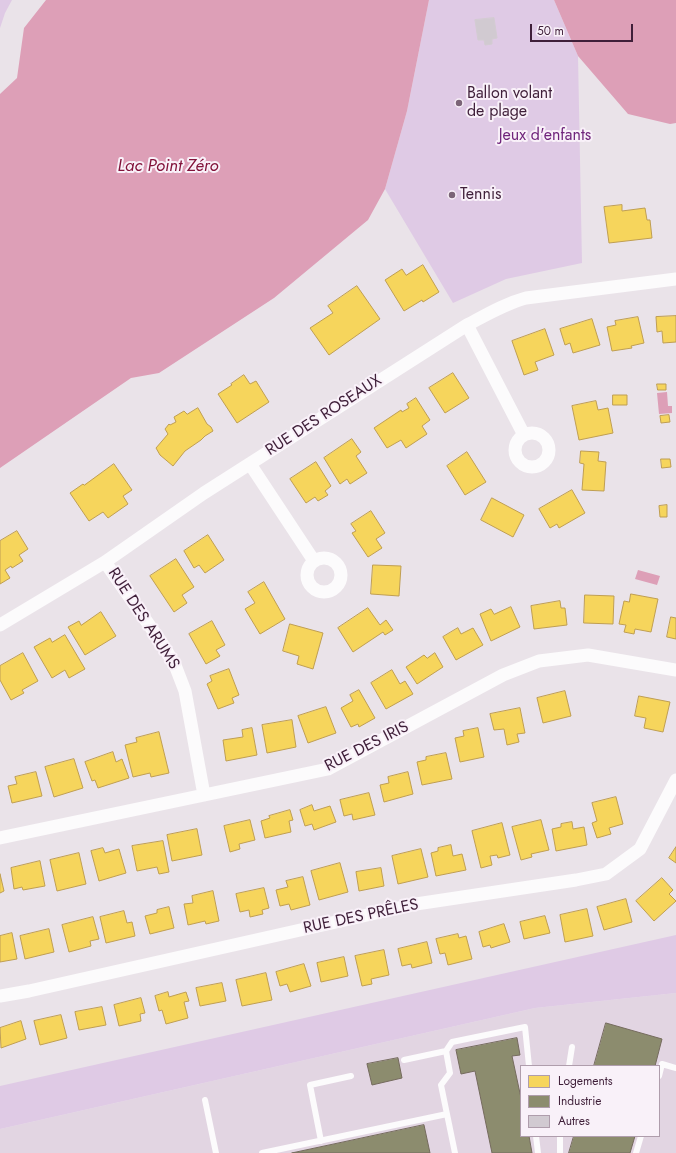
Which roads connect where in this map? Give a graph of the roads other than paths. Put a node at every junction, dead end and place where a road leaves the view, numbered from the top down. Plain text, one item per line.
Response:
1 (676, 279) edge
2 (467, 325) junction
3 (524, 435) dead end
4 (250, 464) junction
5 (314, 560) dead end
6 (105, 562) junction
7 (0, 625) edge
8 (676, 670) edge
9 (676, 780) edge
10 (204, 795) junction
11 (0, 838) edge
12 (0, 996) edge
13 (572, 1047) dead end
14 (446, 1052) junction
15 (404, 1060) dead end
16 (529, 1065) edge
17 (569, 1065) edge
18 (676, 1068) edge
19 (660, 1072) edge
20 (351, 1076) dead end
21 (205, 1100) dead end
22 (447, 1114) junction
23 (536, 1137) edge
24 (560, 1137) edge
25 (641, 1137) edge
26 (322, 1141) junction
27 (216, 1153) edge
28 (262, 1153) edge
29 (455, 1153) edge
30 (538, 1153) edge
31 (560, 1153) edge
32 (636, 1153) edge

1 - 2 street, RUE DES ROSEAUX
2 - 3 street
2 - 4 street, RUE DES ROSEAUX
4 - 5 street
4 - 6 street, RUE DES ROSEAUX
6 - 7 street, RUE DES ROSEAUX
6 - 10 street, RUE DES ARUMS
8 - 10 street, RUE DES IRIS
9 - 12 street, RUE DES PRÊLES
10 - 11 street, RUE DES IRIS
13 - 17 lane
14 - 15 lane
14 - 16 lane
14 - 22 lane
18 - 19 lane
20 - 26 lane
21 - 27 lane
22 - 26 lane
22 - 29 lane
23 - 30 lane
24 - 31 lane
25 - 32 lane
26 - 28 lane

